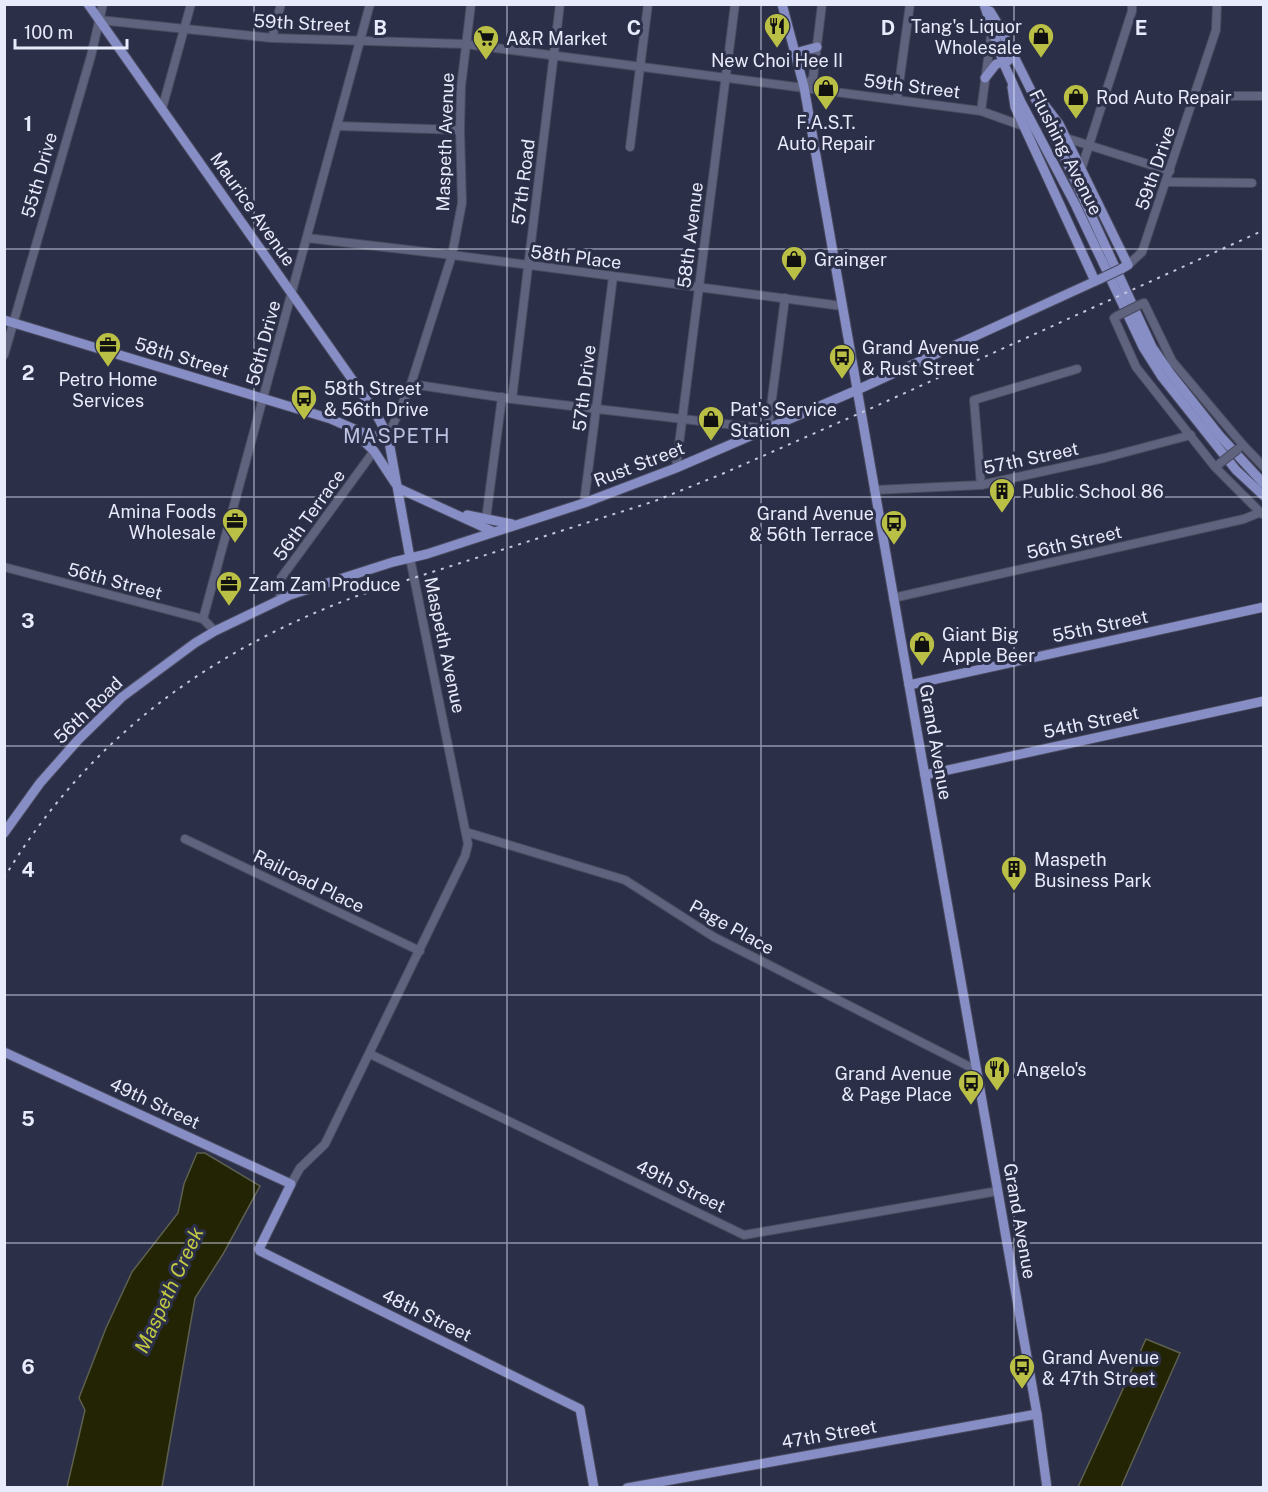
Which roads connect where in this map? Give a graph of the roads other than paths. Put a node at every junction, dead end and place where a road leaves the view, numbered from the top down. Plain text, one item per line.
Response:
1 (88, 4) edge
2 (103, 4) edge
3 (191, 4) edge
4 (281, 4) edge
5 (370, 4) edge
6 (471, 4) edge
7 (560, 4) edge
8 (648, 4) edge
9 (735, 4) edge
10 (782, 4) edge
11 (822, 4) edge
12 (910, 4) edge
13 (984, 4) edge
14 (1132, 4) edge
15 (1217, 4) edge
16 (99, 20) junction
17 (185, 29) junction
18 (992, 29) junction
19 (272, 38) junction
20 (360, 41) junction
21 (465, 44) junction
22 (817, 46) junction
23 (795, 53) junction
24 (554, 55) junction
25 (1016, 58) junction
26 (1004, 62) junction
27 (640, 66) junction
28 (726, 77) junction
29 (985, 78) junction
30 (1012, 82) junction
31 (804, 87) junction
32 (1030, 87) junction
33 (1195, 96) junction
34 (1263, 96) edge
35 (897, 99) junction
36 (162, 109) junction
37 (981, 111) junction
38 (337, 126) junction
39 (1023, 126) junction
40 (460, 130) junction
41 (1037, 130) junction
42 (1066, 138) junction
43 (1089, 145) junction
44 (630, 147) dead end
45 (1081, 170) junction
46 (1170, 171) junction
47 (1167, 182) junction
48 (1252, 183) dead end
49 (307, 238) junction
50 (452, 255) junction
51 (528, 266) junction
52 (1125, 267) junction
53 (613, 277) junction
54 (1097, 280) junction
55 (699, 288) junction
56 (292, 292) junction
57 (785, 298) junction
58 (842, 306) junction
59 (9, 321) edge
60 (4, 355) edge
61 (1077, 369) dead end
62 (411, 384) junction
63 (857, 390) junction
64 (502, 397) junction
65 (512, 399) junction
66 (263, 400) junction
67 (597, 409) junction
68 (682, 419) junction
69 (349, 428) junction
70 (768, 429) junction
71 (1191, 435) junction
72 (388, 436) junction
73 (1240, 447) junction
74 (374, 451) junction
75 (1217, 466) junction
76 (1263, 467) edge
77 (676, 468) junction
78 (1263, 484) edge
79 (981, 485) junction
80 (398, 488) junction
81 (874, 490) junction
82 (1263, 496) edge
83 (584, 503) junction
84 (452, 513) junction
85 (1262, 514) edge
86 (486, 519) junction
87 (515, 524) junction
88 (492, 531) junction
89 (410, 558) junction
90 (4, 567) edge
91 (893, 598) junction
92 (280, 599) junction
93 (1263, 607) edge
94 (203, 619) junction
95 (215, 631) junction
96 (909, 685) junction
97 (1263, 701) edge
98 (925, 775) junction
99 (466, 832) junction
100 (4, 833) edge
101 (185, 838) dead end
102 (420, 951) junction
103 (4, 1052) edge
104 (370, 1054) junction
105 (976, 1070) junction
106 (291, 1184) junction
107 (998, 1191) junction
108 (260, 1251) joint
109 (1037, 1414) junction
110 (594, 1488) edge
111 (627, 1488) edge
112 (1047, 1488) edge

1 - 16 main road, Maurice Avenue
2 - 16 street, 55th Drive
3 - 17 street
4 - 19 street
5 - 20 street, 56th Drive
6 - 21 street, Maspeth Avenue
7 - 24 street, 57th Road
8 - 27 street
9 - 28 street, 58th Avenue
10 - 23 main road, Grand Avenue
11 - 22 street
12 - 35 street
13 - 18 main road, Flushing Avenue
13 - 25 main road, Flushing Avenue
14 - 43 street
15 - 33 street, 59th Drive
16 - 17 street, 59th Street
16 - 36 main road, Maurice Avenue
16 - 59 street, 55th Drive
17 - 19 street, 59th Street
17 - 36 street
18 - 26 main road, Flushing Avenue
18 - 29 street
19 - 20 street, 59th Street
20 - 21 street, 59th Street
20 - 38 street, 56th Drive
21 - 24 street, 59th Street
21 - 40 street, Maspeth Avenue
22 - 23 main road
22 - 31 street
23 - 31 main road, Grand Avenue
24 - 27 street, 59th Street
24 - 51 street, 57th Road
25 - 26 main road
25 - 32 main road, Flushing Avenue
26 - 29 main road
26 - 30 main road, Flushing Avenue
27 - 28 street, 59th Street
27 - 44 street
28 - 31 street, 59th Street
28 - 55 street, 58th Avenue
29 - 37 street
30 - 39 main road
30 - 41 main road, Flushing Avenue
31 - 35 street, 59th Street
31 - 58 main road, Grand Avenue
32 - 42 main road
32 - 78 main road, Flushing Avenue
33 - 34 street
33 - 46 street, 59th Drive
35 - 37 street, 59th Street
36 - 56 main road, Maurice Avenue
37 - 39 street, 59th Street
38 - 40 street
38 - 49 street, 56th Drive
39 - 41 street, 59th Street
39 - 54 main road
40 - 50 street, Maspeth Avenue
41 - 82 main road, Flushing Avenue
42 - 43 street
42 - 45 main road
43 - 45 street
43 - 46 street
45 - 52 main road
46 - 47 street, 59th Drive
47 - 48 street
47 - 52 street, 59th Drive
49 - 50 street, 58th Place
49 - 56 street, 56th Drive
50 - 51 street, 58th Place
50 - 62 street, Maspeth Avenue
51 - 53 street, 58th Place
51 - 65 street, 57th Road
52 - 54 main road, Rust Street, bridge
53 - 55 street, 58th Place
53 - 67 street, 57th Drive
54 - 63 main road, Rust Street
55 - 57 street, 58th Place
55 - 68 street, 58th Avenue
56 - 66 street, 56th Drive
56 - 72 main road, Maurice Avenue
57 - 58 street, 58th Place
57 - 70 street
58 - 63 main road, Grand Avenue
59 - 60 street, 55th Drive
59 - 66 main road, 58th Street
61 - 79 street
62 - 64 street
62 - 72 street, Maspeth Avenue
63 - 70 main road, Rust Street
63 - 81 main road, Grand Avenue
64 - 65 street
64 - 86 street
65 - 67 street
66 - 69 main road, 58th Street
66 - 94 street, 56th Drive
67 - 68 street
67 - 83 street, 57th Drive
68 - 70 street
68 - 77 street, 58th Avenue
69 - 72 main road, 58th Street
69 - 74 main road, 58th Street
70 - 77 main road, Rust Street
71 - 73 street, bridge
71 - 75 street
71 - 79 street, 57th Street
72 - 80 main road, Maspeth Avenue
73 - 75 street, bridge
73 - 76 street
74 - 80 main road, 58th Street
74 - 92 street, 56th Terrace
75 - 85 street
77 - 83 main road, Rust Street
79 - 81 street, 57th Street
80 - 84 main road
80 - 89 main road, Maspeth Avenue
81 - 91 main road, Grand Avenue
83 - 87 main road, Rust Street
84 - 86 main road
84 - 88 main road
85 - 91 street, 56th Street
86 - 87 main road
87 - 88 main road, Rust Street
88 - 89 main road, Rust Street
89 - 92 main road, Rust Street
89 - 99 street, Maspeth Avenue
90 - 94 street, 56th Street
91 - 96 main road, Grand Avenue
92 - 95 main road, Rust Street
93 - 96 main road, 55th Street
94 - 95 street
95 - 100 main road, 56th Road
96 - 98 main road, Grand Avenue
97 - 98 main road, 54th Street
98 - 105 main road, Grand Avenue
99 - 102 street, Maspeth Avenue
99 - 105 street, Page Place
101 - 102 street, Railroad Place
102 - 104 street, Maspeth Avenue
103 - 106 main road, 49th Street
104 - 106 street, Maspeth Avenue
104 - 107 street, 49th Street
105 - 107 main road, Grand Avenue
106 - 108 main road, Maspeth Avenue
107 - 109 main road, Grand Avenue
108 - 110 main road, 48th Street
109 - 111 main road, 47th Street
109 - 112 main road, Grand Avenue

